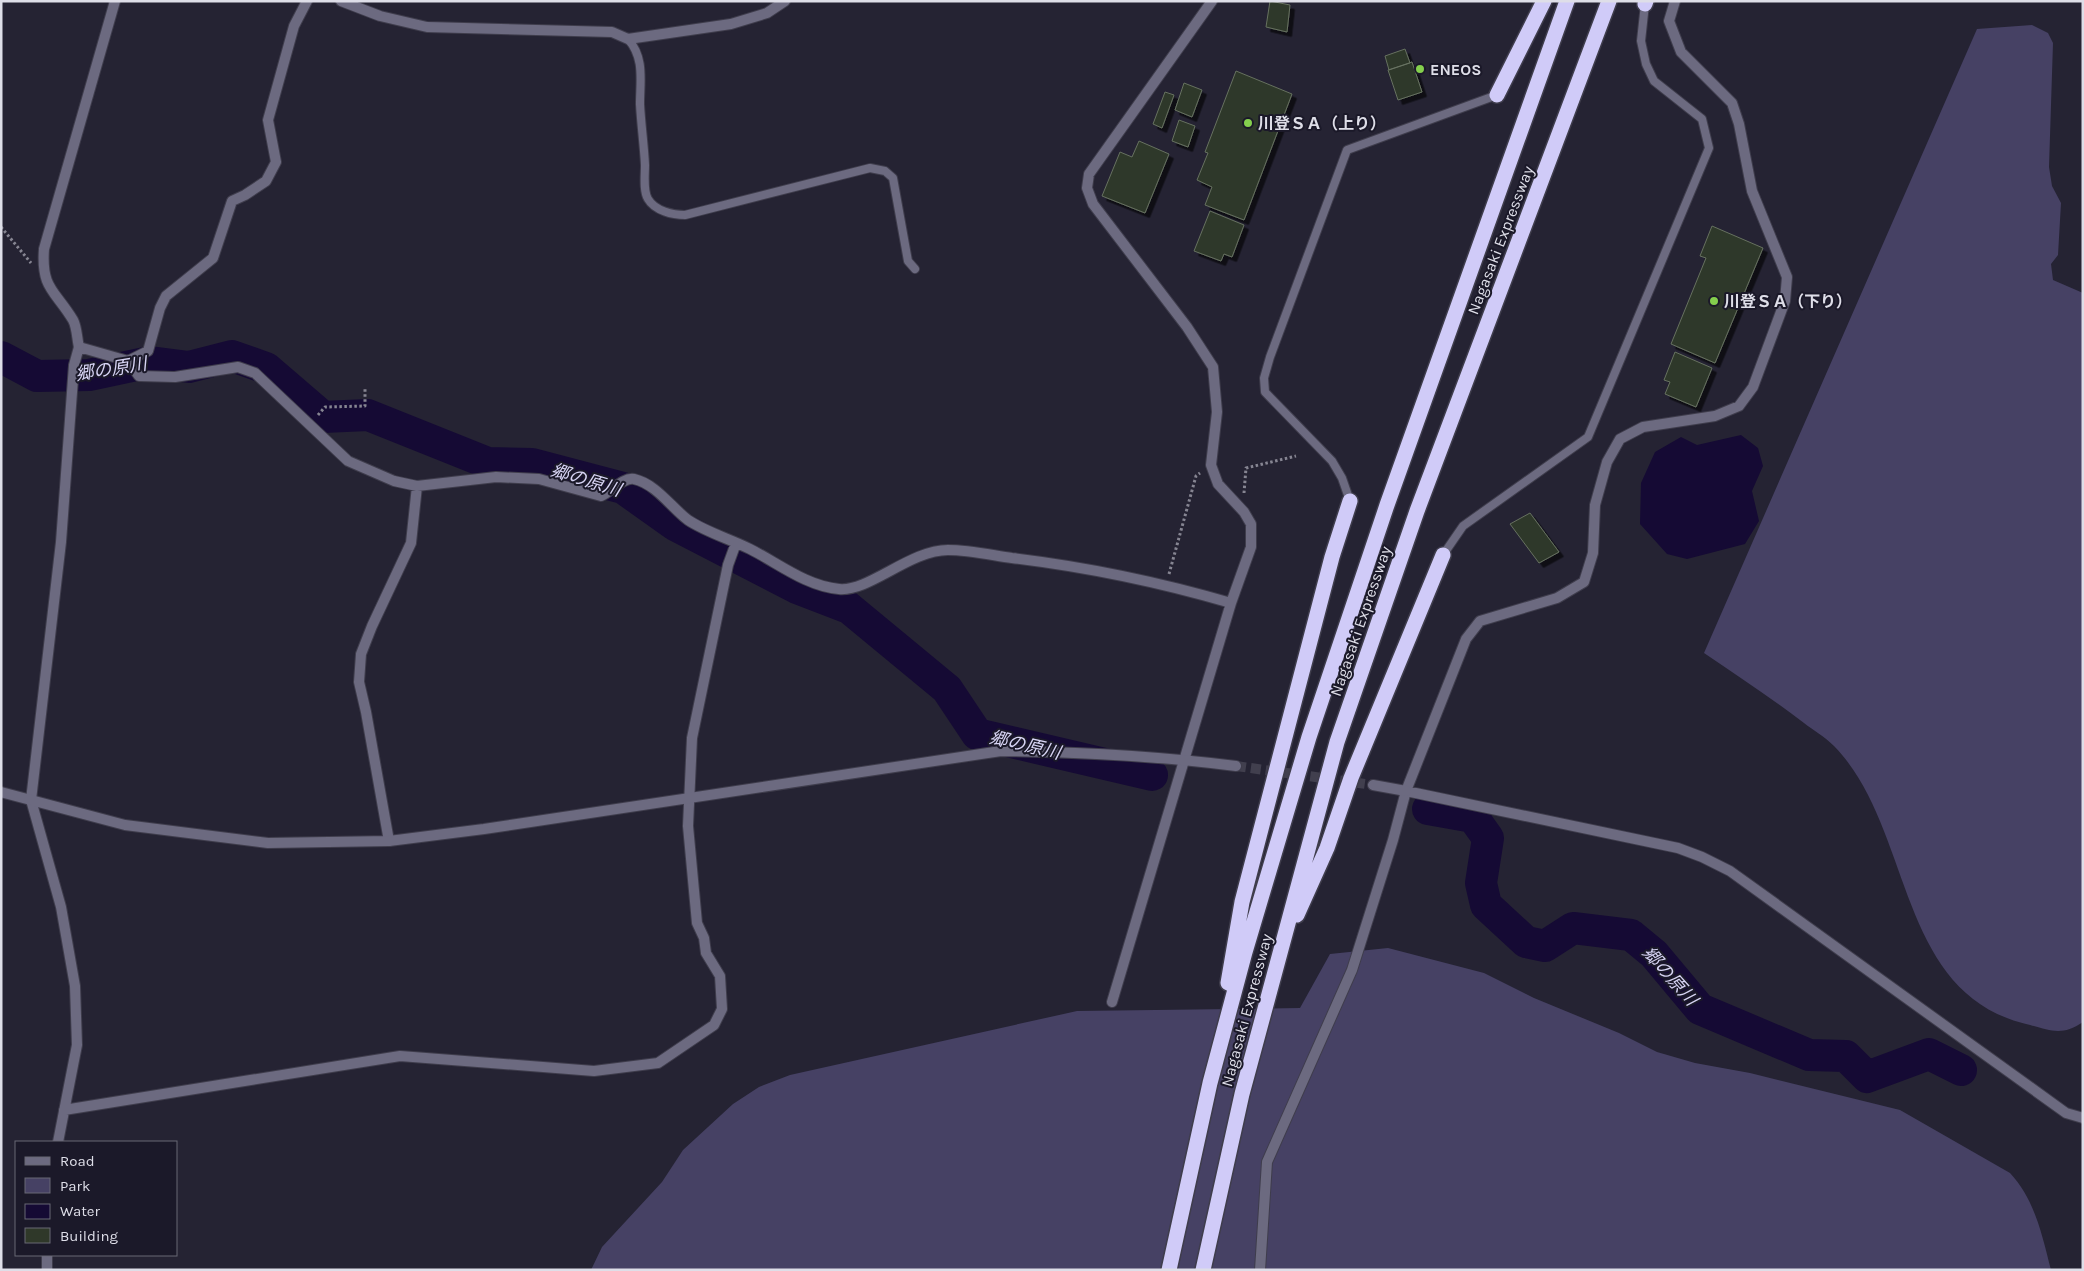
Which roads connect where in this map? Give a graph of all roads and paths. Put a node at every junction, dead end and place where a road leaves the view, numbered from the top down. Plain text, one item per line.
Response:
1 (115, 1) edge
2 (308, 1) edge
3 (341, 1) edge
4 (785, 1) edge
5 (1212, 1) edge
6 (1544, 1) edge
7 (1567, 1) edge
8 (1609, 1) edge
9 (1675, 1) edge
10 (1646, 2) edge
11 (628, 39) junction
12 (1497, 95) joint
13 (1, 227) edge
14 (43, 269) junction
15 (915, 269) dead end
16 (79, 347) junction
17 (128, 361) junction
18 (365, 388) dead end
19 (325, 408) dead end
20 (1296, 456) dead end
21 (1211, 465) junction
22 (417, 486) junction
23 (1350, 501) joint
24 (1244, 512) junction
25 (736, 543) junction
26 (1443, 554) joint
27 (1166, 584) junction
28 (1231, 603) junction
29 (1184, 760) junction
30 (1236, 766) tunnel mouth
31 (1373, 785) tunnel mouth
32 (1406, 791) junction
33 (1, 792) edge
34 (691, 798) junction
35 (31, 800) junction
36 (389, 841) junction
37 (1277, 959) junction
38 (1112, 1002) dead end
39 (1210, 1083) junction
40 (64, 1110) junction
41 (2083, 1118) edge
42 (58, 1141) edge
43 (47, 1256) edge
44 (47, 1270) edge
45 (1169, 1270) edge
46 (1203, 1270) edge
47 (1260, 1270) edge

1 - 14 street
2 - 17 street
3 - 11 street
4 - 11 street
5 - 21 street
6 - 12 highway
7 - 39 highway, Nagasaki Expressway
8 - 37 highway, Nagasaki Expressway
9 - 32 street
10 - 26 lane
11 - 15 lane
12 - 23 lane
13 - 14 path
14 - 16 street
16 - 17 street
16 - 35 street
17 - 22 street
18 - 19 path
20 - 24 path
21 - 24 street
21 - 27 path
22 - 25 street
22 - 36 street
23 - 39 highway
24 - 28 street
25 - 27 street
25 - 34 street
26 - 37 highway
27 - 28 street
28 - 29 street
29 - 30 street
29 - 34 street
29 - 38 street
31 - 32 street
32 - 41 street
32 - 47 street
33 - 35 street
34 - 36 street
34 - 40 street
35 - 36 street
35 - 40 street
37 - 46 highway, Nagasaki Expressway
39 - 45 highway, Nagasaki Expressway
40 - 42 street
43 - 44 street

